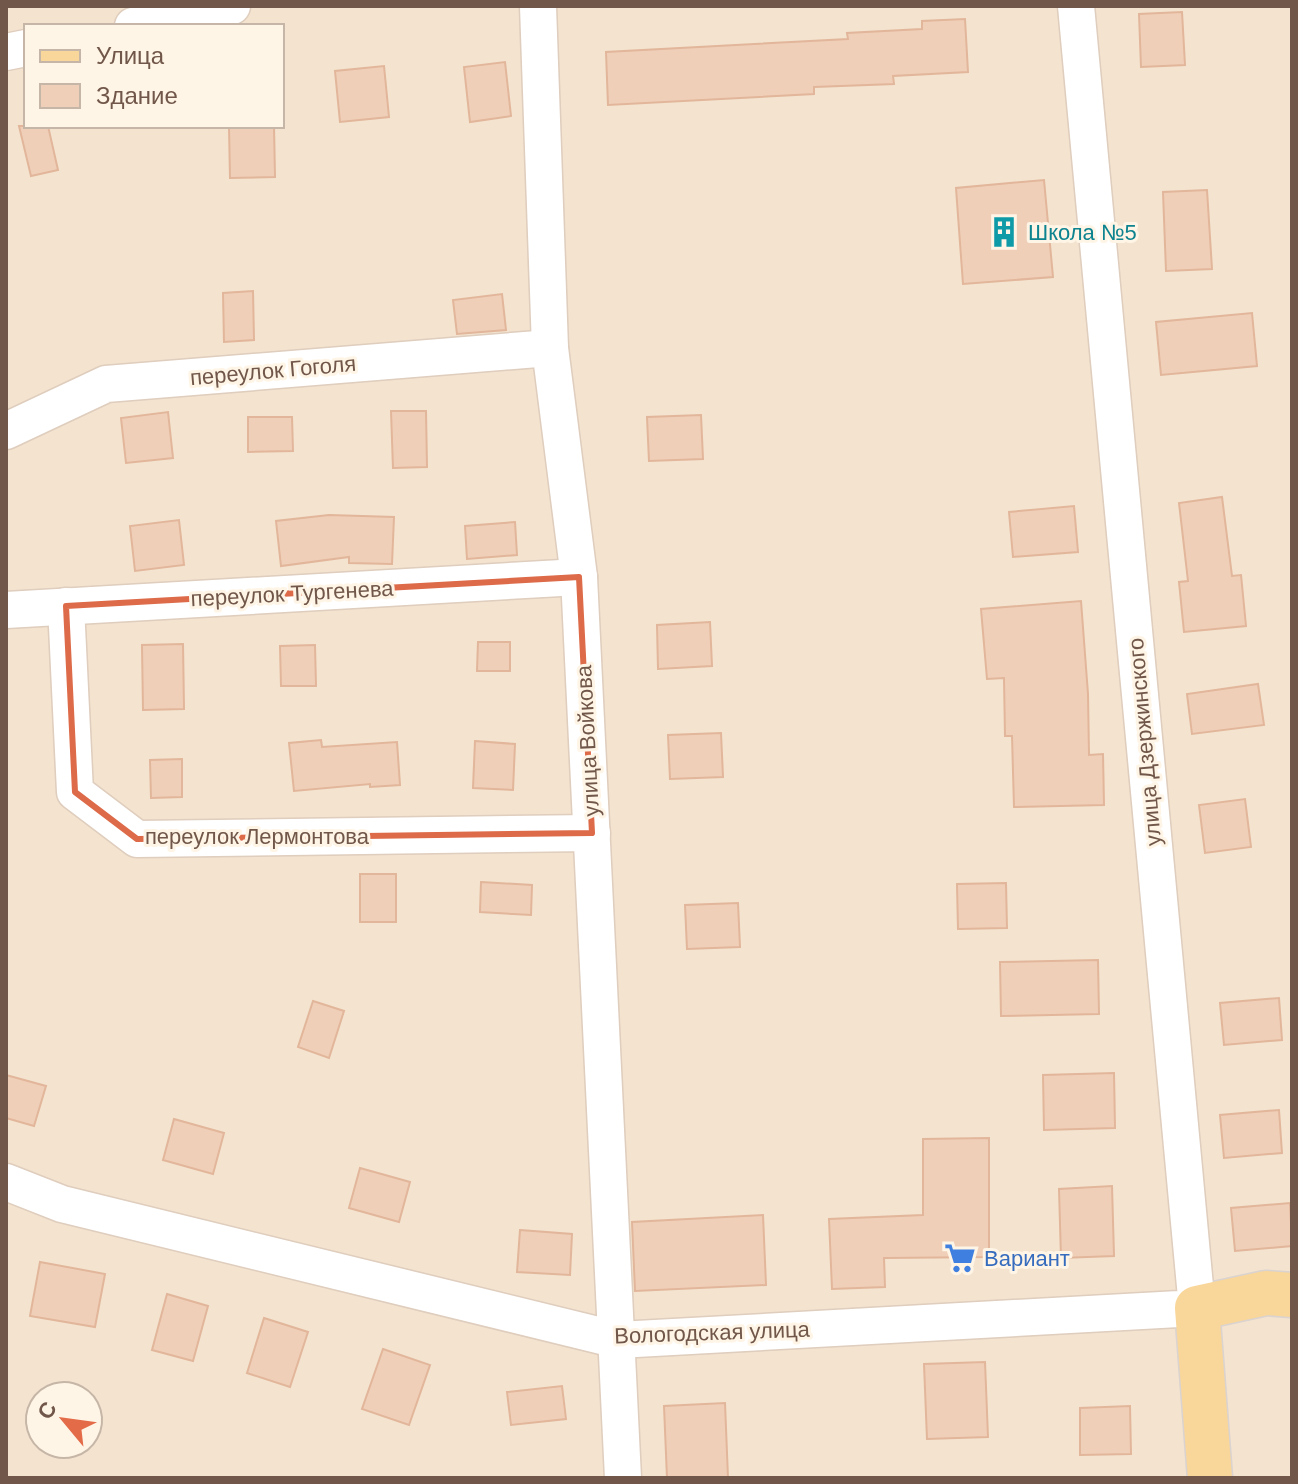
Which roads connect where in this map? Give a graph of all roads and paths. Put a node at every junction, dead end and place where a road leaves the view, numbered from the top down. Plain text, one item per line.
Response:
1 (232, 6) edge
2 (538, 6) edge
3 (1076, 6) edge
4 (143, 24) edge
5 (550, 348) junction
6 (6, 431) edge
7 (579, 577) junction
8 (66, 606) junction
9 (6, 610) edge
10 (592, 833) junction
11 (6, 1182) edge
12 (1292, 1295) edge
13 (1197, 1308) junction
14 (618, 1340) junction
15 (623, 1478) edge
16 (1210, 1478) edge

1 - 4 street
2 - 5 street, улица Войкова
3 - 13 street, улица Дзержинского
5 - 6 street, переулок Гоголя
5 - 7 street, улица Войкова
7 - 8 street, переулок Тургенева
7 - 10 street, улица Войкова
8 - 9 street, переулок Тургенева
8 - 10 street, переулок Лермонтова
10 - 14 street, улица Войкова
11 - 14 street, Вологодская улица
12 - 13 main road, Вологодская улица
13 - 14 street, Вологодская улица
13 - 16 main road, улица Дзержинского
14 - 15 street, улица Войкова

